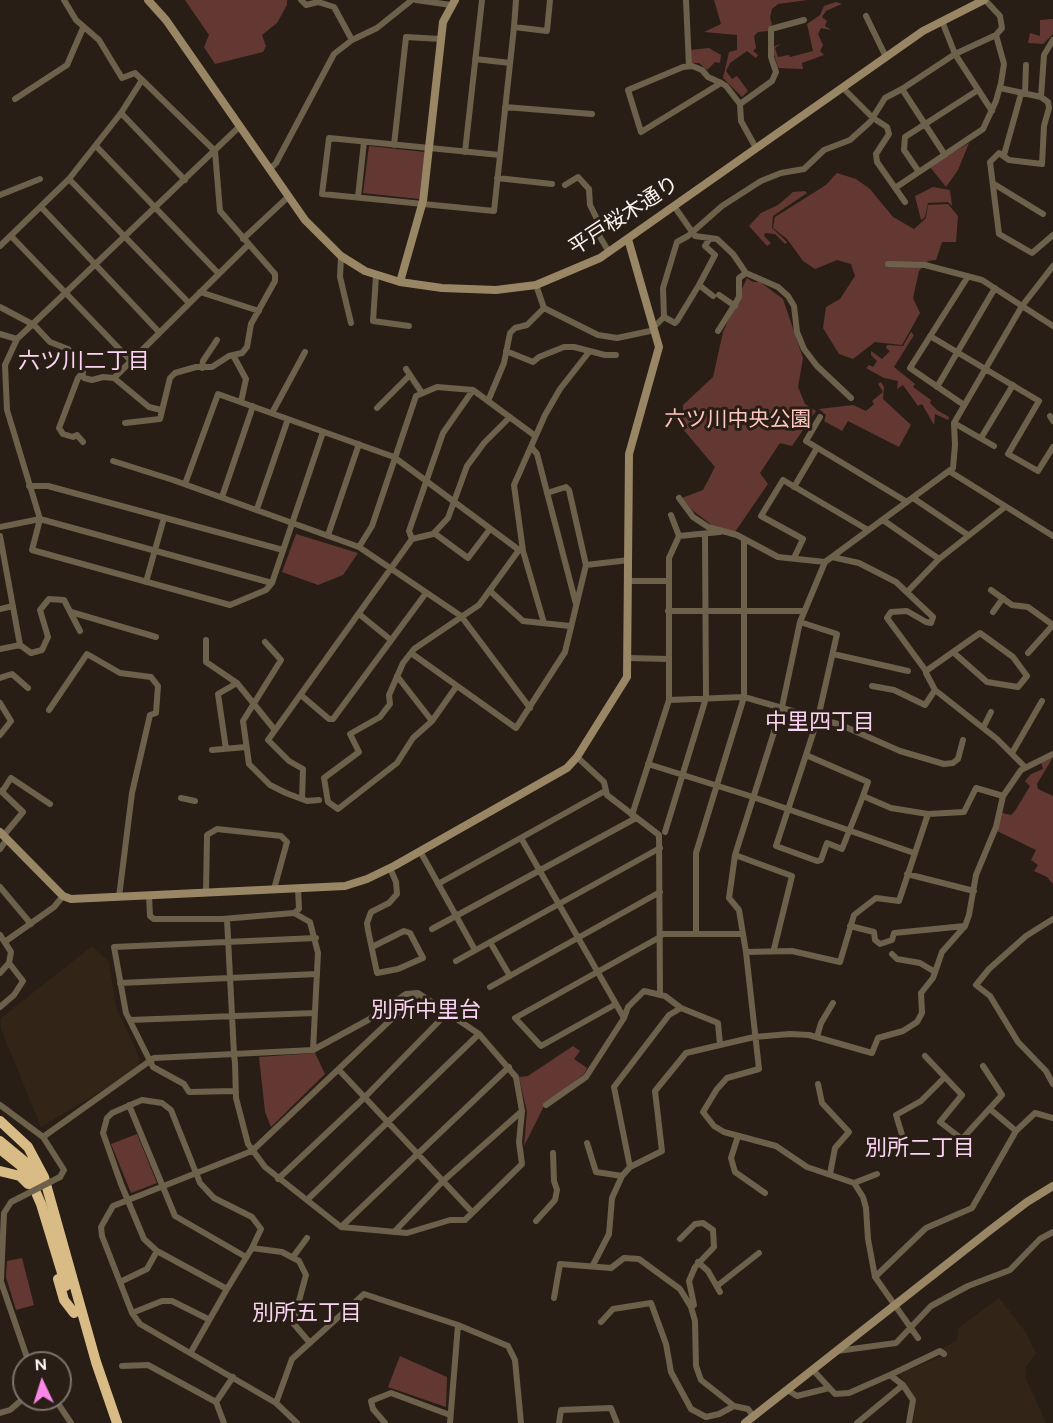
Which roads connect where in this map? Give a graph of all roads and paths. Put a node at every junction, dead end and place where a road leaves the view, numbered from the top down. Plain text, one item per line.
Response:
1 (64, 0) edge
2 (147, 0) edge
3 (302, 0) edge
4 (414, 0) edge
5 (482, 0) edge
6 (516, 0) edge
7 (549, 0) edge
8 (686, 0) edge
9 (985, 0) edge
10 (453, 3) edge
11 (970, 3) edge
12 (866, 16) dead end
13 (804, 20) dead end
14 (942, 21) junction
15 (514, 27) junction
16 (83, 28) junction
17 (996, 35) junction
18 (441, 39) junction
19 (352, 40) junction
20 (1053, 40) edge
21 (955, 54) junction
22 (886, 57) junction
23 (475, 59) junction
24 (510, 63) junction
25 (1026, 65) dead end
26 (689, 66) junction
27 (142, 80) junction
28 (721, 84) junction
29 (843, 88) junction
30 (1000, 88) junction
31 (902, 89) junction
32 (978, 90) junction
33 (1023, 94) junction
34 (1041, 97) junction
35 (15, 99) dead end
36 (740, 104) junction
37 (505, 106) junction
38 (992, 111) junction
39 (121, 113) junction
40 (592, 114) dead end
41 (873, 118) junction
42 (924, 124) junction
43 (239, 127) junction
44 (364, 142) junction
45 (394, 145) junction
46 (96, 146) junction
47 (756, 148) junction
48 (429, 149) junction
49 (215, 151) junction
50 (465, 152) junction
51 (500, 155) junction
52 (1004, 155) junction
53 (945, 156) junction
54 (270, 169) junction
55 (919, 172) junction
56 (497, 178) junction
57 (40, 179) dead end
58 (69, 179) junction
59 (185, 180) junction
60 (552, 184) dead end
61 (994, 184) junction
62 (565, 185) dead end
63 (895, 188) junction
64 (0, 195) edge
65 (289, 196) junction
66 (358, 198) junction
67 (905, 202) dead end
68 (422, 204) junction
69 (675, 206) junction
70 (42, 208) junction
71 (156, 208) junction
72 (1043, 214) dead end
73 (692, 233) junction
74 (1053, 235) edge
75 (11, 236) junction
76 (126, 237) junction
77 (710, 238) junction
78 (243, 239) junction
79 (628, 239) junction
80 (248, 245) junction
81 (0, 246) edge
82 (609, 252) junction
83 (341, 255) junction
84 (888, 264) dead end
85 (96, 266) junction
86 (1053, 266) edge
87 (746, 273) junction
88 (219, 274) junction
89 (376, 276) junction
90 (967, 278) junction
91 (400, 282) junction
92 (536, 285) junction
93 (699, 285) junction
94 (995, 288) junction
95 (200, 292) junction
96 (66, 294) junction
97 (189, 303) junction
98 (735, 306) junction
99 (1022, 306) junction
100 (0, 307) edge
101 (544, 308) junction
102 (259, 311) junction
103 (664, 317) junction
104 (1052, 322) edge
105 (351, 323) dead end
106 (34, 325) junction
107 (409, 326) dead end
108 (655, 328) junction
109 (718, 331) dead end
110 (159, 332) junction
111 (0, 334) edge
112 (930, 336) junction
113 (17, 339) junction
114 (217, 339) dead end
115 (506, 351) junction
116 (305, 352) dead end
117 (589, 352) junction
118 (957, 353) junction
119 (616, 355) dead end
120 (234, 357) junction
121 (130, 360) junction
122 (202, 368) junction
123 (406, 369) dead end
124 (985, 369) junction
125 (83, 372) junction
126 (410, 375) junction
127 (114, 378) junction
128 (1013, 386) junction
129 (937, 387) junction
130 (473, 390) junction
131 (422, 393) junction
132 (851, 398) dead end
133 (488, 401) junction
134 (241, 402) junction
135 (964, 405) junction
136 (254, 406) junction
137 (377, 408) dead end
138 (161, 410) junction
139 (272, 413) junction
140 (510, 417) junction
141 (820, 417) dead end
142 (288, 419) junction
143 (125, 423) dead end
144 (954, 423) junction
145 (323, 432) junction
146 (534, 435) junction
147 (981, 438) junction
148 (83, 442) dead end
149 (359, 444) junction
150 (994, 446) dead end
151 (1053, 447) edge
152 (532, 448) junction
153 (817, 448) junction
154 (394, 457) junction
155 (113, 461) dead end
156 (949, 471) junction
157 (427, 481) junction
158 (184, 484) junction
159 (29, 486) junction
160 (794, 487) junction
161 (547, 493) junction
162 (222, 497) junction
163 (679, 498) dead end
164 (910, 500) junction
165 (454, 502) junction
166 (1005, 507) junction
167 (256, 509) junction
168 (671, 515) dead end
169 (164, 518) junction
170 (40, 519) junction
171 (883, 520) junction
172 (292, 521) junction
173 (0, 527) edge
174 (490, 529) junction
175 (868, 530) junction
176 (721, 532) junction
177 (434, 533) junction
178 (705, 534) junction
179 (328, 535) junction
180 (968, 535) junction
181 (0, 536) edge
182 (679, 536) junction
183 (1053, 536) edge
184 (412, 539) junction
185 (744, 539) junction
186 (359, 547) junction
187 (283, 550) junction
188 (521, 550) junction
189 (154, 551) junction
190 (794, 558) junction
191 (832, 558) junction
192 (939, 559) junction
193 (629, 560) junction
194 (825, 562) junction
195 (586, 565) junction
196 (3, 569) edge
197 (392, 569) junction
198 (630, 581) junction
199 (669, 581) junction
200 (146, 582) junction
201 (272, 583) junction
202 (991, 590) dead end
203 (490, 591) junction
204 (907, 592) junction
205 (426, 593) junction
206 (1003, 598) junction
207 (576, 604) junction
208 (13, 606) junction
209 (0, 609) edge
210 (668, 611) junction
211 (706, 611) junction
212 (744, 611) junction
213 (804, 611) junction
214 (70, 612) junction
215 (993, 612) dead end
216 (359, 614) junction
217 (461, 616) junction
218 (800, 622) junction
219 (544, 623) junction
220 (1053, 625) edge
221 (570, 626) junction
222 (80, 631) dead end
223 (156, 637) dead end
224 (206, 640) dead end
225 (391, 640) junction
226 (266, 642) dead end
227 (20, 645) junction
228 (0, 649) edge
229 (953, 652) junction
230 (411, 653) junction
231 (1028, 653) dead end
232 (833, 654) junction
233 (628, 658) junction
234 (669, 659) junction
235 (908, 671) dead end
236 (926, 671) junction
237 (397, 676) junction
238 (0, 678) edge
239 (237, 683) junction
240 (872, 686) dead end
241 (456, 687) junction
242 (28, 688) dead end
243 (935, 690) junction
244 (302, 696) junction
245 (744, 697) junction
246 (706, 698) junction
247 (669, 700) junction
248 (1042, 701) dead end
249 (0, 703) edge
250 (253, 704) junction
251 (782, 707) junction
252 (530, 708) junction
253 (49, 710) dead end
254 (991, 712) dead end
255 (818, 718) junction
256 (432, 722) junction
257 (983, 728) junction
258 (274, 729) junction
259 (0, 735) edge
260 (963, 740) dead end
261 (246, 747) junction
262 (226, 748) junction
263 (212, 750) dead end
264 (1012, 753) junction
265 (1053, 754) edge
266 (806, 755) junction
267 (577, 757) junction
268 (648, 764) junction
269 (1025, 767) junction
270 (683, 775) junction
271 (718, 786) junction
272 (1, 791) edge
273 (605, 791) junction
274 (753, 796) junction
275 (863, 796) junction
276 (1003, 796) junction
277 (181, 798) dead end
278 (302, 799) junction
279 (319, 800) dead end
280 (195, 801) dead end
281 (50, 804) dead end
282 (788, 809) junction
283 (928, 814) junction
284 (634, 816) junction
285 (851, 831) junction
286 (4, 835) edge
287 (521, 838) junction
288 (662, 840) junction
289 (0, 849) edge
290 (420, 851) junction
291 (914, 853) junction
292 (735, 855) junction
293 (390, 868) junction
294 (540, 872) junction
295 (907, 874) junction
296 (438, 884) junction
297 (0, 887) edge
298 (298, 888) junction
299 (274, 889) junction
300 (974, 891) junction
301 (206, 892) junction
302 (660, 892) junction
303 (149, 895) junction
304 (63, 896) junction
305 (119, 897) junction
306 (559, 904) junction
307 (294, 913) junction
308 (457, 917) junction
309 (227, 919) junction
310 (1053, 919) edge
311 (31, 924) junction
312 (850, 926) junction
313 (965, 926) junction
314 (432, 929) dead end
315 (696, 933) junction
316 (743, 934) junction
317 (0, 935) edge
318 (660, 935) junction
319 (316, 938) junction
320 (579, 939) junction
321 (6, 941) junction
322 (228, 941) junction
323 (490, 942) junction
324 (372, 947) junction
325 (774, 949) junction
326 (475, 950) junction
327 (746, 952) junction
328 (892, 954) dead end
329 (456, 961) dead end
330 (9, 963) junction
331 (598, 972) junction
332 (935, 972) junction
333 (0, 973) edge
334 (317, 974) junction
335 (510, 976) junction
336 (230, 977) junction
337 (120, 983) junction
338 (490, 987) dead end
339 (418, 993) junction
340 (660, 995) junction
341 (833, 1003) dead end
342 (616, 1004) junction
343 (0, 1007) edge
344 (681, 1008) junction
345 (448, 1012) junction
346 (315, 1013) junction
347 (232, 1016) junction
348 (624, 1018) junction
349 (130, 1020) junction
350 (478, 1035) junction
351 (754, 1037) junction
352 (817, 1038) junction
353 (720, 1046) junction
354 (313, 1050) junction
355 (234, 1054) junction
356 (925, 1056) dead end
357 (148, 1061) junction
358 (983, 1066) dead end
359 (509, 1067) junction
360 (339, 1070) junction
361 (945, 1077) junction
362 (818, 1084) dead end
363 (1053, 1084) edge
364 (235, 1091) junction
365 (364, 1098) junction
366 (0, 1105) edge
367 (129, 1105) junction
368 (546, 1105) dead end
369 (990, 1108) junction
370 (522, 1111) junction
371 (1053, 1118) edge
372 (0, 1121) edge
373 (388, 1122) junction
374 (1017, 1131) junction
375 (738, 1136) junction
376 (43, 1137) junction
377 (0, 1141) edge
378 (587, 1143) dead end
379 (0, 1149) edge
380 (888, 1149) dead end
381 (252, 1151) junction
382 (553, 1153) dead end
383 (418, 1156) junction
384 (630, 1167) junction
385 (0, 1171) edge
386 (196, 1173) junction
387 (830, 1174) junction
388 (877, 1174) dead end
389 (622, 1176) junction
390 (278, 1179) junction
391 (443, 1181) junction
392 (854, 1183) junction
393 (163, 1186) junction
394 (1052, 1189) edge
395 (765, 1193) dead end
396 (129, 1200) junction
397 (307, 1200) junction
398 (46, 1203) junction
399 (472, 1212) junction
400 (536, 1221) dead end
401 (340, 1227) junction
402 (394, 1232) junction
403 (1053, 1232) edge
404 (307, 1239) dead end
405 (680, 1239) dead end
406 (252, 1248) junction
407 (158, 1251) junction
408 (759, 1253) dead end
409 (246, 1257) junction
410 (293, 1257) junction
411 (698, 1262) junction
412 (593, 1265) junction
413 (876, 1277) junction
414 (1, 1279) edge
415 (120, 1282) junction
416 (226, 1289) junction
417 (554, 1298) dead end
418 (896, 1305) junction
419 (691, 1307) junction
420 (78, 1312) junction
421 (132, 1313) junction
422 (208, 1319) junction
423 (601, 1322) dead end
424 (458, 1325) junction
425 (912, 1327) junction
426 (918, 1338) dead end
427 (310, 1343) junction
428 (25, 1351) edge
429 (837, 1351) junction
430 (191, 1352) junction
431 (944, 1354) dead end
432 (122, 1366) dead end
433 (813, 1370) junction
434 (890, 1375) junction
435 (233, 1377) junction
436 (903, 1385) junction
437 (829, 1388) junction
438 (789, 1391) junction
439 (216, 1402) junction
440 (276, 1403) junction
441 (734, 1406) junction
442 (450, 1415) junction
443 (751, 1421) edge
444 (110, 1423) edge
445 (117, 1423) edge
446 (224, 1423) edge
447 (297, 1423) edge
448 (385, 1423) edge
449 (450, 1423) edge
450 (521, 1423) edge
451 (560, 1423) edge
452 (617, 1423) edge
453 (857, 1423) edge
454 (909, 1423) edge

1 - 16 street
2 - 43 street, 平戸桜木通り
3 - 19 street
4 - 10 street
4 - 19 street
5 - 23 street
6 - 15 street
7 - 15 street
8 - 26 street
9 - 11 street, 平戸桜木通り
9 - 17 street
10 - 18 street
11 - 14 street, 平戸桜木通り
12 - 22 street
13 - 36 street
14 - 21 street
14 - 22 street, 平戸桜木通り
15 - 24 street
16 - 27 street
16 - 35 street
17 - 21 street
17 - 30 street
18 - 45 street
18 - 48 street
19 - 54 street
20 - 34 street
21 - 31 street
21 - 32 street
22 - 29 street, 平戸桜木通り
23 - 24 street
23 - 50 street
24 - 37 street
25 - 33 street
26 - 28 street
26 - 28 street
27 - 39 street
27 - 49 street
28 - 36 street
29 - 41 street
29 - 47 street, 平戸桜木通り
30 - 33 street
30 - 38 street
31 - 41 street
31 - 42 street
32 - 38 street
32 - 42 street
33 - 34 street
33 - 52 street
34 - 52 street
36 - 47 street
37 - 40 street
37 - 51 street
38 - 53 street
39 - 46 street
39 - 59 street
41 - 63 street
41 - 73 street
42 - 53 street
42 - 55 street
43 - 49 street
43 - 54 street, 平戸桜木通り
44 - 45 street
44 - 66 street
44 - 66 street
45 - 48 street
46 - 58 street
46 - 71 street
47 - 69 street, 平戸桜木通り
48 - 50 street
48 - 68 street
49 - 59 street
49 - 78 street
50 - 51 street
51 - 56 street
52 - 61 street
53 - 55 street
54 - 65 street, 平戸桜木通り
55 - 63 street
56 - 60 street
56 - 68 street
57 - 64 street
58 - 70 street
58 - 76 street
59 - 71 street
61 - 72 street
61 - 74 street
62 - 82 street
63 - 67 street
65 - 78 street
65 - 83 street, 平戸桜木通り
66 - 68 street
68 - 91 street
69 - 73 street
69 - 79 street, 平戸桜木通り
70 - 75 street
70 - 85 street
71 - 76 street
71 - 88 street
73 - 77 street
73 - 103 street
75 - 81 street
75 - 96 street
76 - 85 street
76 - 97 street
77 - 87 street
77 - 93 street
78 - 80 street
79 - 82 street, 平戸桜木通り
79 - 108 street
80 - 88 street
80 - 102 street
82 - 92 street, 平戸桜木通り
83 - 89 street, 平戸桜木通り
83 - 105 street
84 - 90 street
85 - 96 street
85 - 110 street
86 - 99 street
87 - 98 street
87 - 132 street
88 - 95 street
89 - 91 street, 平戸桜木通り
89 - 107 street
90 - 94 street
90 - 112 street
91 - 92 street, 平戸桜木通り
92 - 101 street
93 - 98 street
93 - 103 street
94 - 99 street
94 - 118 street
95 - 97 street
95 - 102 street
96 - 106 street
96 - 121 street
97 - 110 street
98 - 109 street
99 - 104 street
99 - 124 street
100 - 106 street
101 - 108 street
101 - 115 street
102 - 120 street
103 - 108 street
106 - 113 street
106 - 125 street
108 - 193 street
110 - 121 street
111 - 113 street
112 - 118 street
112 - 129 street
113 - 159 street
114 - 122 street
115 - 117 street
115 - 133 street
116 - 139 street
117 - 119 street
117 - 146 street
118 - 124 street
118 - 129 street
120 - 122 street
120 - 134 street
121 - 127 street
122 - 138 street
123 - 126 street
124 - 128 street
124 - 135 street
125 - 127 street
125 - 148 street
126 - 131 street
126 - 137 street
127 - 138 street
128 - 147 street
128 - 151 street
129 - 135 street
130 - 131 street
130 - 133 street
130 - 157 street
131 - 154 street
133 - 140 street
134 - 136 street
134 - 158 street
135 - 144 street
136 - 139 street
136 - 162 street
138 - 143 street
139 - 142 street
140 - 146 street
140 - 165 street
141 - 153 street
142 - 145 street
142 - 167 street
144 - 147 street
144 - 156 street
145 - 149 street
145 - 172 street
146 - 152 street
147 - 150 street
149 - 154 street
149 - 179 street
152 - 161 street
152 - 188 street
153 - 160 street
153 - 164 street
154 - 157 street
154 - 186 street
155 - 158 street
156 - 164 street
156 - 166 street
157 - 165 street
157 - 184 street
158 - 162 street
159 - 169 street
159 - 170 street
160 - 175 street
160 - 190 street
161 - 195 street
161 - 207 street
162 - 167 street
163 - 176 street
164 - 171 street
164 - 180 street
165 - 174 street
165 - 177 street
166 - 180 street
166 - 183 street
167 - 172 street
168 - 182 street
169 - 187 street
169 - 189 street
170 - 173 street
170 - 189 street
170 - 200 street
171 - 175 street
171 - 192 street
172 - 179 street
172 - 187 street
174 - 177 street
174 - 188 street
175 - 191 street
176 - 178 street
176 - 185 street
177 - 184 street
178 - 182 street
178 - 211 street
179 - 186 street
180 - 192 street
181 - 196 street
182 - 199 street
184 - 197 street
185 - 190 street
185 - 212 street
186 - 197 street
187 - 201 street
188 - 203 street
188 - 219 street
189 - 200 street
189 - 201 street
190 - 194 street
191 - 194 street
191 - 204 street
192 - 204 street
193 - 195 street
193 - 198 street
194 - 213 street
195 - 207 street
196 - 208 street
197 - 205 street
197 - 216 street
198 - 199 street
198 - 233 street
199 - 210 street
200 - 201 street
202 - 206 street
203 - 217 street
203 - 219 street
204 - 236 street
205 - 217 street
205 - 225 street
206 - 215 street
206 - 220 street
207 - 221 street
208 - 209 street
208 - 227 street
210 - 211 street
210 - 234 street
211 - 212 street
211 - 246 street
212 - 213 street
212 - 245 street
213 - 218 street
214 - 222 street
214 - 223 street
214 - 227 street
216 - 225 street
216 - 244 street
217 - 230 street
217 - 252 street
218 - 232 street
218 - 251 street
219 - 221 street
220 - 231 street
221 - 252 street
224 - 239 street
225 - 244 street
226 - 250 street
227 - 228 street
229 - 229 street
229 - 236 street
230 - 237 street
230 - 241 street
232 - 235 street
232 - 255 street
233 - 234 street
233 - 267 street
234 - 247 street
236 - 243 street
237 - 256 street
237 - 256 street
238 - 242 street
239 - 250 street
239 - 262 street
240 - 243 street
241 - 252 street
241 - 256 street
243 - 257 street
244 - 258 street
245 - 246 street
245 - 251 street
245 - 271 street
246 - 247 street
246 - 270 street
247 - 268 street
248 - 264 street
249 - 259 street
250 - 258 street
250 - 261 street
251 - 255 street
251 - 274 street
253 - 305 street
254 - 257 street
255 - 260 street
255 - 266 street
257 - 264 street
258 - 278 street
261 - 262 street
261 - 278 street
262 - 263 street
264 - 269 street
265 - 269 street
266 - 275 street
266 - 282 street
267 - 273 street
267 - 290 street
268 - 270 street
268 - 284 street
269 - 276 street
270 - 271 street
270 - 288 street
271 - 274 street
271 - 315 street
272 - 281 street
272 - 286 street
273 - 284 street
273 - 287 street
274 - 282 street
274 - 292 street
275 - 283 street
275 - 285 street
276 - 283 street
276 - 300 street
277 - 280 street
278 - 279 street
282 - 285 street
282 - 285 street
283 - 291 street
284 - 288 street
284 - 294 street
285 - 291 street
286 - 289 street
286 - 304 street
287 - 294 street
287 - 296 street
288 - 302 street
288 - 306 street
290 - 293 street
290 - 296 street
291 - 295 street
292 - 316 street
292 - 325 street
293 - 298 street
293 - 324 street
294 - 306 street
294 - 308 street
295 - 300 street
295 - 312 street
296 - 308 street
297 - 311 street
298 - 299 street
298 - 307 street
299 - 301 street
299 - 301 street
300 - 313 street
301 - 303 street
302 - 318 street
302 - 320 street
303 - 305 street
303 - 309 street
304 - 305 street
304 - 311 street
306 - 320 street
306 - 323 street
307 - 309 street
307 - 319 street
308 - 314 street
308 - 326 street
309 - 322 street
310 - 363 street
311 - 321 street
312 - 313 street
312 - 325 street
313 - 332 street
315 - 316 street
315 - 318 street
316 - 327 street
317 - 321 street
318 - 331 street
318 - 340 street
319 - 322 street
319 - 334 street
320 - 331 street
320 - 335 street
321 - 330 street
322 - 336 street
322 - 337 street
323 - 326 street
323 - 335 street
324 - 324 street
325 - 327 street
326 - 329 street
327 - 351 street
328 - 332 street
330 - 333 street
330 - 343 street
331 - 342 street
331 - 342 street
332 - 352 street
334 - 336 street
334 - 346 street
335 - 338 street
336 - 337 street
336 - 347 street
337 - 349 street
339 - 345 street
339 - 354 street
339 - 360 street
340 - 344 street
340 - 348 street
341 - 352 street
342 - 348 street
344 - 353 street
344 - 384 street
345 - 350 street
345 - 365 street
346 - 347 street
346 - 354 street
347 - 349 street
347 - 355 street
348 - 368 street
349 - 357 street
350 - 359 street
350 - 373 street
351 - 352 street
351 - 353 street
351 - 375 street
353 - 384 street
354 - 355 street
355 - 357 street
355 - 364 street
356 - 361 street
357 - 364 street
357 - 376 street
358 - 369 street
359 - 370 street
359 - 383 street
360 - 365 street
360 - 381 street
361 - 369 street
361 - 380 street
362 - 387 street
364 - 381 street
365 - 373 street
365 - 390 street
366 - 376 street
367 - 386 street
367 - 393 street
367 - 396 street
369 - 374 street
370 - 391 street
370 - 399 street
371 - 374 street
372 - 398 highway
373 - 383 street
373 - 397 street
374 - 413 street
375 - 387 street
375 - 395 street
376 - 414 street, bridge
377 - 398 highway
378 - 389 street
379 - 398 highway
381 - 386 street
381 - 390 street
382 - 400 street
383 - 391 street
383 - 401 street
384 - 389 street
385 - 398 highway
386 - 393 street
386 - 406 street
387 - 392 street
388 - 392 street
389 - 412 street
390 - 397 street
391 - 399 street
391 - 402 street
392 - 413 street
393 - 396 street
393 - 409 street
394 - 418 street
396 - 407 street
396 - 415 street
397 - 401 street
398 - 420 highway
399 - 402 street
401 - 402 street
403 - 425 street
404 - 410 street
405 - 411 street
406 - 409 street
406 - 410 street
407 - 415 street
407 - 416 street
408 - 411 street
409 - 416 street
410 - 427 street
411 - 419 street
412 - 417 street
412 - 419 street
413 - 418 street
414 - 428 street
415 - 421 street
416 - 422 street
418 - 425 street
418 - 429 street
419 - 441 street
420 - 444 highway
420 - 445 highway
421 - 422 street
421 - 430 street
422 - 430 street
423 - 441 street
424 - 427 street
424 - 442 street
424 - 450 street
425 - 426 street
425 - 429 street
427 - 440 street
429 - 433 street
430 - 435 street
431 - 434 street
432 - 439 street
433 - 437 street
433 - 438 street
434 - 436 street
434 - 437 street
435 - 439 street
435 - 440 street
436 - 453 street
436 - 454 street
437 - 438 street
438 - 443 street
439 - 446 street
440 - 447 street
441 - 443 street
442 - 448 street
442 - 449 street
451 - 452 street

